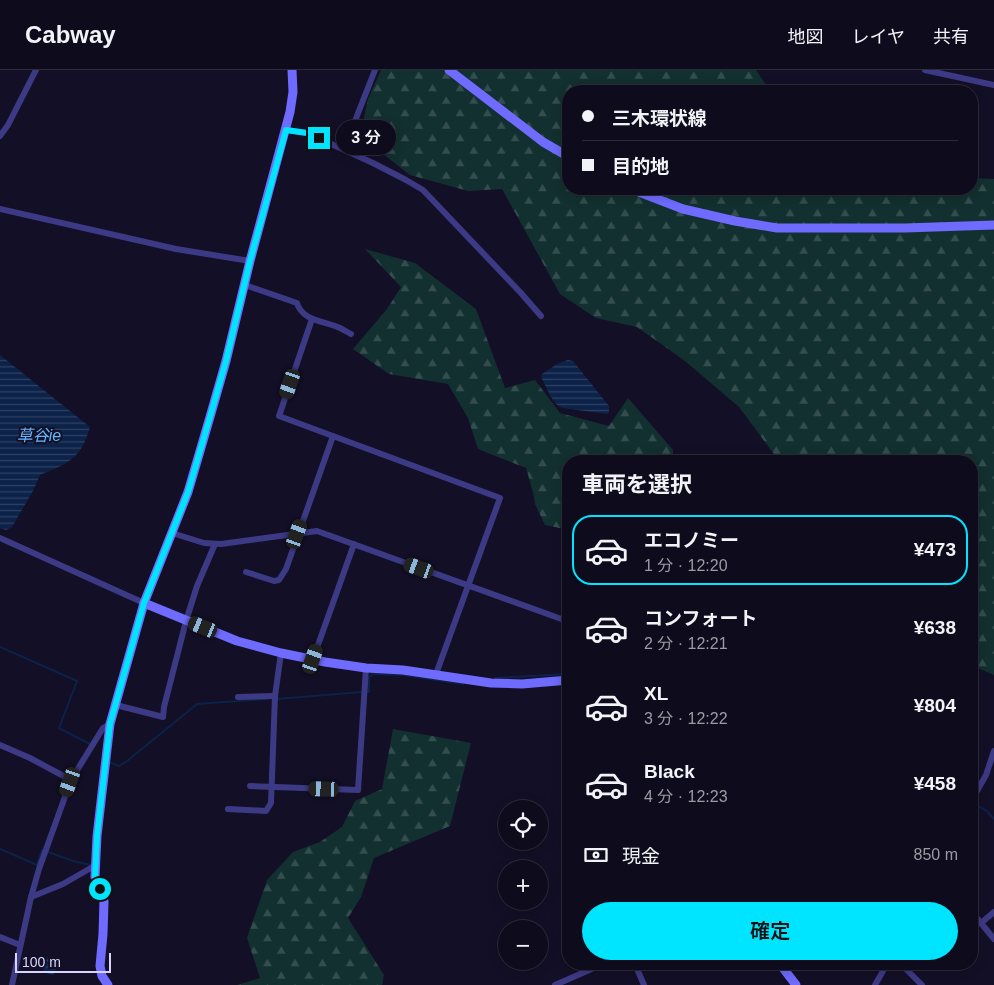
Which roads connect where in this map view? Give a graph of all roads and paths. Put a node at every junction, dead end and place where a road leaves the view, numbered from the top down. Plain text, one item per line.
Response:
1 (36, 70) edge
2 (292, 70) edge
3 (375, 70) edge
4 (449, 70) edge
5 (925, 70) edge
6 (994, 85) edge
7 (286, 130) junction
8 (0, 136) edge
9 (344, 149) junction
10 (562, 153) edge
11 (647, 195) edge
12 (0, 209) edge
13 (994, 225) edge
14 (250, 261) junction
15 (245, 285) junction
16 (541, 316) dead end
17 (312, 319) junction
18 (350, 334) dead end
19 (333, 436) junction
20 (172, 533) junction
21 (297, 534) junction
22 (0, 538) edge
23 (215, 544) junction
24 (354, 544) junction
25 (246, 572) dead end
26 (469, 586) junction
27 (144, 603) junction
28 (186, 620) junction
29 (562, 621) edge
30 (281, 653) junction
31 (313, 659) junction
32 (366, 668) junction
33 (436, 674) junction
34 (562, 681) edge
35 (275, 696) junction
36 (238, 697) dead end
37 (116, 705) junction
38 (110, 724) junction
39 (0, 746) edge
40 (994, 751) edge
41 (71, 780) junction
42 (250, 786) dead end
43 (271, 786) junction
44 (978, 790) edge
45 (228, 809) dead end
46 (96, 865) junction
47 (31, 897) junction
48 (994, 912) edge
49 (978, 919) edge
50 (981, 923) junction
51 (0, 936) edge
52 (994, 939) edge
53 (20, 945) junction
54 (589, 970) edge
55 (638, 970) edge
56 (786, 970) edge
57 (884, 970) edge
58 (907, 970) edge
59 (12, 985) edge
60 (108, 985) edge
61 (555, 985) edge
62 (644, 985) edge
63 (796, 985) edge
64 (876, 985) edge
65 (922, 985) edge

1 - 8 street
2 - 7 street
3 - 9 street
4 - 10 street
5 - 6 street
7 - 9 street
7 - 14 street
9 - 16 street
11 - 13 street
12 - 14 street
14 - 15 street
15 - 17 street
15 - 20 street
17 - 18 street
17 - 19 street
19 - 21 street
19 - 26 street
20 - 23 street
20 - 27 street
21 - 23 street
21 - 24 street
21 - 25 street
22 - 27 street
23 - 28 street
24 - 26 street
24 - 31 street
26 - 29 street
26 - 33 street
27 - 28 street
27 - 37 street
28 - 30 street
28 - 37 street
30 - 31 street
30 - 35 street
31 - 32 street
32 - 33 street
32 - 43 street
33 - 34 street
35 - 36 street
35 - 43 street
37 - 38 street
38 - 41 street
38 - 46 street
39 - 41 street
40 - 44 street
41 - 47 street
42 - 43 street
43 - 45 street
46 - 47 street
46 - 60 street
47 - 53 street
48 - 50 street
49 - 50 street
50 - 52 street
51 - 53 street
53 - 59 street
54 - 61 street
55 - 62 street
56 - 63 street
57 - 64 street
58 - 65 street

